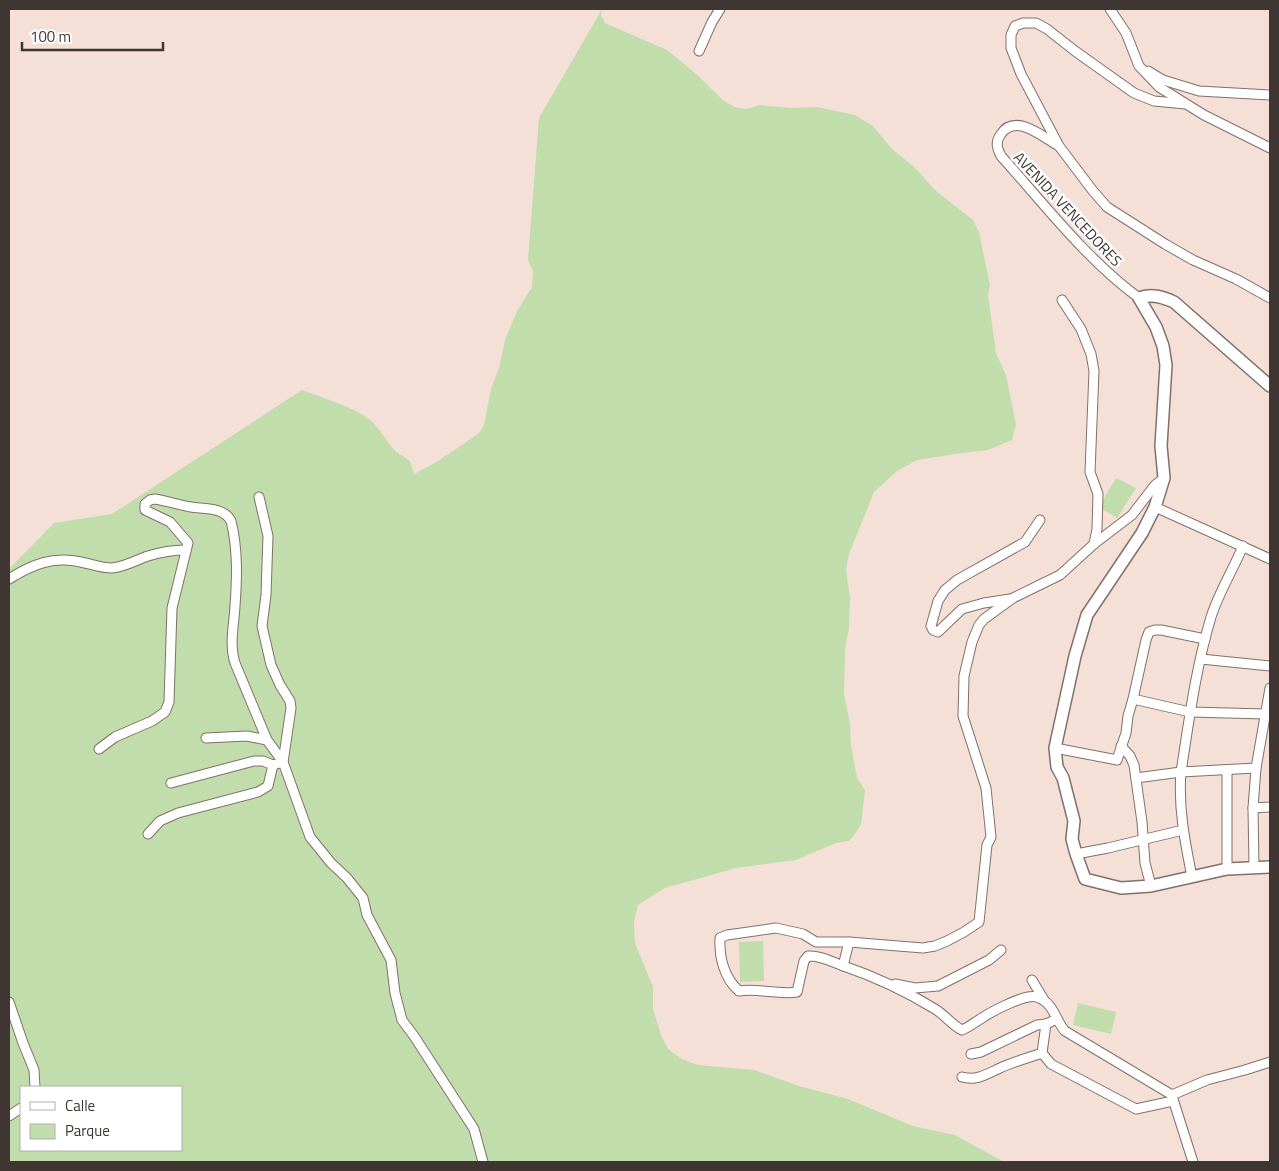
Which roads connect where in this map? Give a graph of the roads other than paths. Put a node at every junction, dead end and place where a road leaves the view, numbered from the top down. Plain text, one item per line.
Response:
1 (720, 9) edge
2 (1110, 9) edge
3 (699, 51) dead end
4 (1139, 66) junction
5 (1270, 95) edge
6 (1186, 104) junction
7 (1059, 146) junction
8 (1270, 148) edge
9 (1140, 298) junction
10 (1270, 298) edge
11 (1062, 300) dead end
12 (1270, 386) edge
13 (1164, 473) junction
14 (259, 497) dead end
15 (1155, 507) junction
16 (1040, 520) dead end
17 (1094, 544) junction
18 (1243, 546) junction
19 (186, 550) junction
20 (1270, 559) edge
21 (9, 579) edge
22 (1013, 598) junction
23 (1205, 639) junction
24 (1200, 659) junction
25 (1270, 666) edge
26 (1270, 688) edge
27 (1134, 699) junction
28 (1190, 712) junction
29 (1266, 714) junction
30 (206, 738) dead end
31 (267, 740) junction
32 (1121, 746) junction
33 (1055, 748) junction
34 (99, 749) dead end
35 (283, 762) junction
36 (273, 765) junction
37 (1256, 768) junction
38 (1227, 770) junction
39 (1181, 772) junction
40 (1136, 778) junction
41 (171, 783) dead end
42 (1270, 807) edge
43 (1253, 808) junction
44 (1183, 830) junction
45 (148, 834) dead end
46 (1144, 840) junction
47 (1076, 854) junction
48 (1254, 867) junction
49 (1270, 867) edge
50 (1227, 869) junction
51 (1192, 877) junction
52 (1151, 886) junction
53 (848, 942) junction
54 (1001, 950) dead end
55 (843, 966) junction
56 (878, 980) junction
57 (1032, 980) dead end
58 (1044, 1000) junction
59 (9, 1002) edge
60 (1057, 1019) junction
61 (1046, 1024) junction
62 (1042, 1053) junction
63 (971, 1054) dead end
64 (1270, 1062) edge
65 (962, 1077) dead end
66 (35, 1086) edge
67 (1173, 1098) junction
68 (20, 1109) edge
69 (9, 1116) edge
70 (483, 1162) edge
71 (1193, 1162) edge

1 - 3 street
2 - 4 street
4 - 5 street
4 - 6 street
6 - 7 street
6 - 8 street
7 - 9 street, AVENIDA VENCEDORES
7 - 10 street
9 - 12 street
9 - 13 street
11 - 17 street
13 - 15 street
13 - 17 street
14 - 35 street
15 - 18 street
15 - 33 street
16 - 22 street
17 - 22 street
18 - 20 street
18 - 23 street
19 - 21 street
19 - 31 street
19 - 34 street
22 - 53 street
23 - 24 street
23 - 27 street
24 - 25 street
24 - 28 street
26 - 29 street
27 - 28 street
27 - 32 street
28 - 29 street
28 - 39 street
29 - 37 street
30 - 31 street
31 - 35 street
32 - 33 street
32 - 40 street
33 - 47 street
35 - 36 street
35 - 70 street
36 - 41 street
36 - 45 street
37 - 38 street
37 - 43 street
38 - 39 street
38 - 50 street
39 - 40 street
39 - 44 street
40 - 46 street
42 - 43 street
43 - 48 street
44 - 46 street
44 - 51 street
46 - 47 street
46 - 52 street
47 - 52 street
48 - 49 street
48 - 50 street
50 - 51 street
51 - 52 street
53 - 55 street
53 - 55 street
54 - 56 street
55 - 56 street
56 - 58 street
57 - 58 street
58 - 60 street
59 - 66 street
60 - 61 street
60 - 67 street
61 - 62 street
61 - 63 street
62 - 65 street
62 - 67 street
64 - 67 street
67 - 71 street
68 - 69 street

